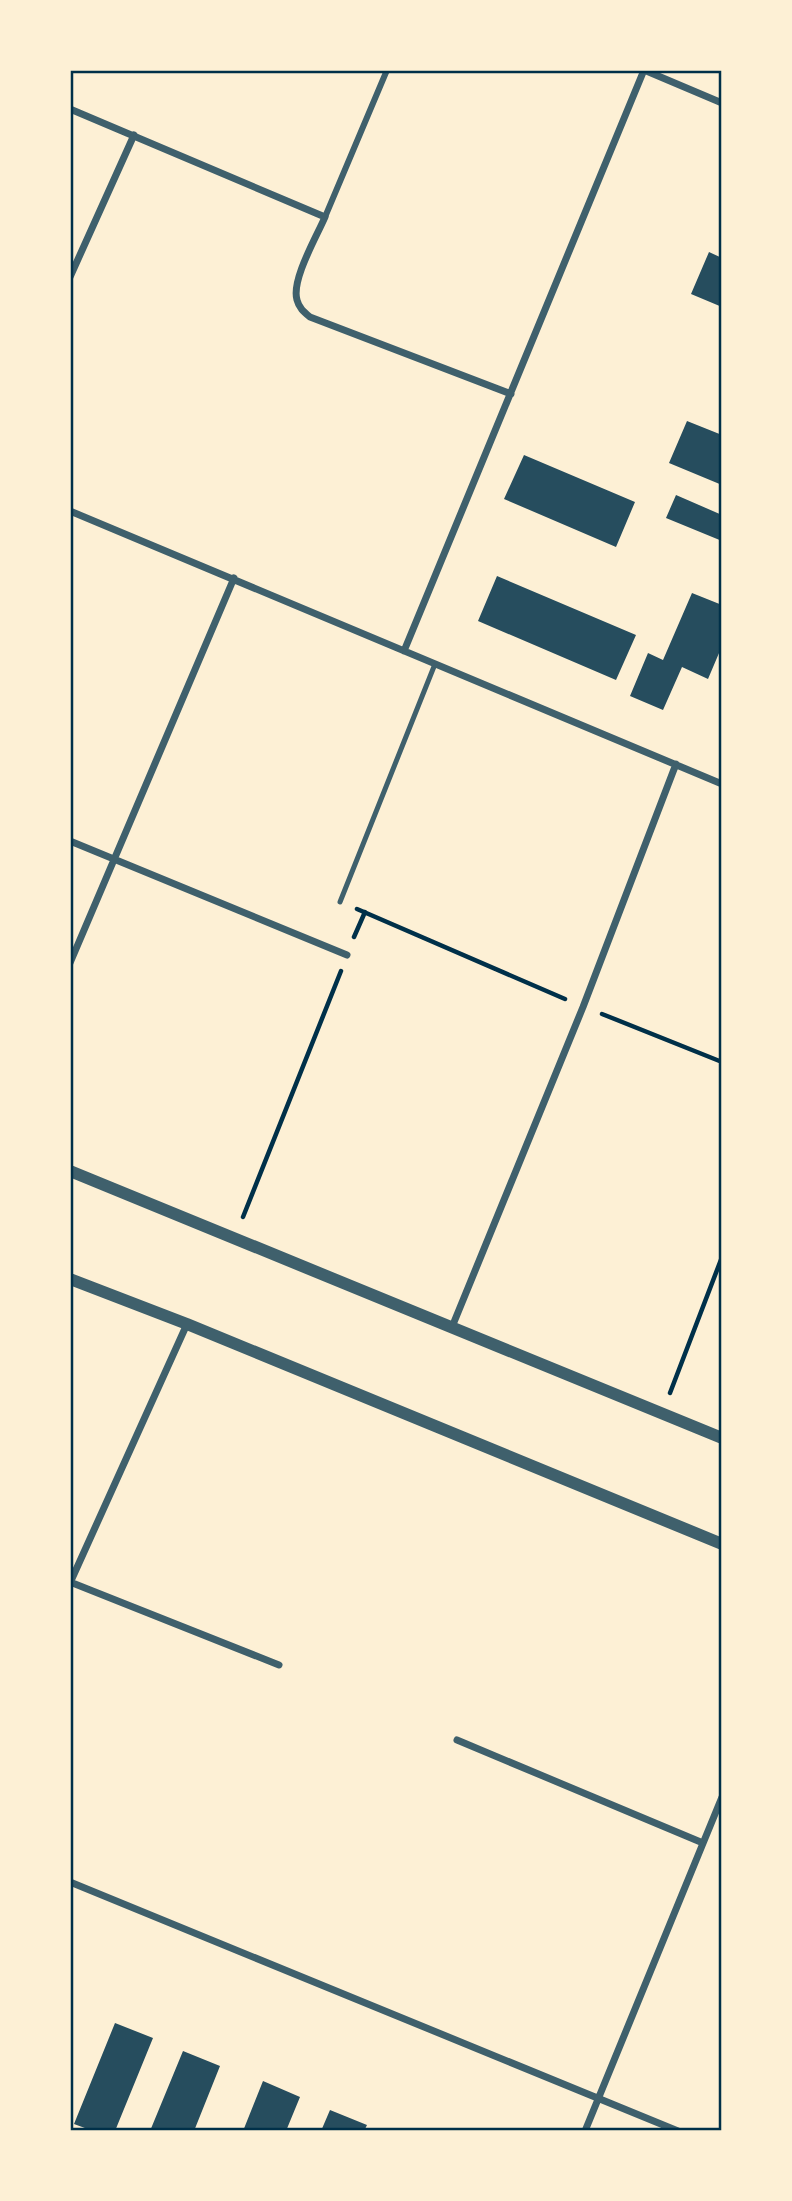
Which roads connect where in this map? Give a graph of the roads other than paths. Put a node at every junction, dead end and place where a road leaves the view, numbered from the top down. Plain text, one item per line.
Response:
1 (387, 70) edge
2 (644, 70) edge
3 (722, 103) edge
4 (70, 109) edge
5 (134, 135) junction
6 (326, 216) junction
7 (70, 277) edge
8 (511, 394) junction
9 (70, 511) edge
10 (234, 578) junction
11 (404, 651) junction
12 (435, 664) junction
13 (676, 764) junction
14 (722, 784) edge
15 (70, 841) edge
16 (114, 859) junction
17 (340, 902) road end
18 (347, 955) road end
19 (70, 963) edge
20 (70, 1171) edge
21 (70, 1279) edge
22 (187, 1324) junction
23 (452, 1327) junction
24 (722, 1438) edge
25 (722, 1544) edge
26 (70, 1582) edge
27 (279, 1665) dead end
28 (457, 1740) dead end
29 (722, 1797) edge
30 (703, 1843) junction
31 (70, 1882) edge
32 (599, 2096) junction
33 (584, 2131) edge
34 (678, 2131) edge

1 - 6 street
2 - 3 street
2 - 8 street
4 - 5 street
5 - 6 street
5 - 7 street
6 - 8 street
8 - 11 street
9 - 10 street
10 - 11 street
10 - 16 street
11 - 12 street
12 - 13 street
12 - 17 lane
13 - 14 street
13 - 23 street
15 - 16 street
16 - 18 street
16 - 19 street
20 - 23 street
21 - 22 street
22 - 25 street
22 - 26 street
23 - 24 street
26 - 27 street
28 - 30 street
29 - 30 street
30 - 32 street
31 - 32 street
32 - 33 street
32 - 34 street

